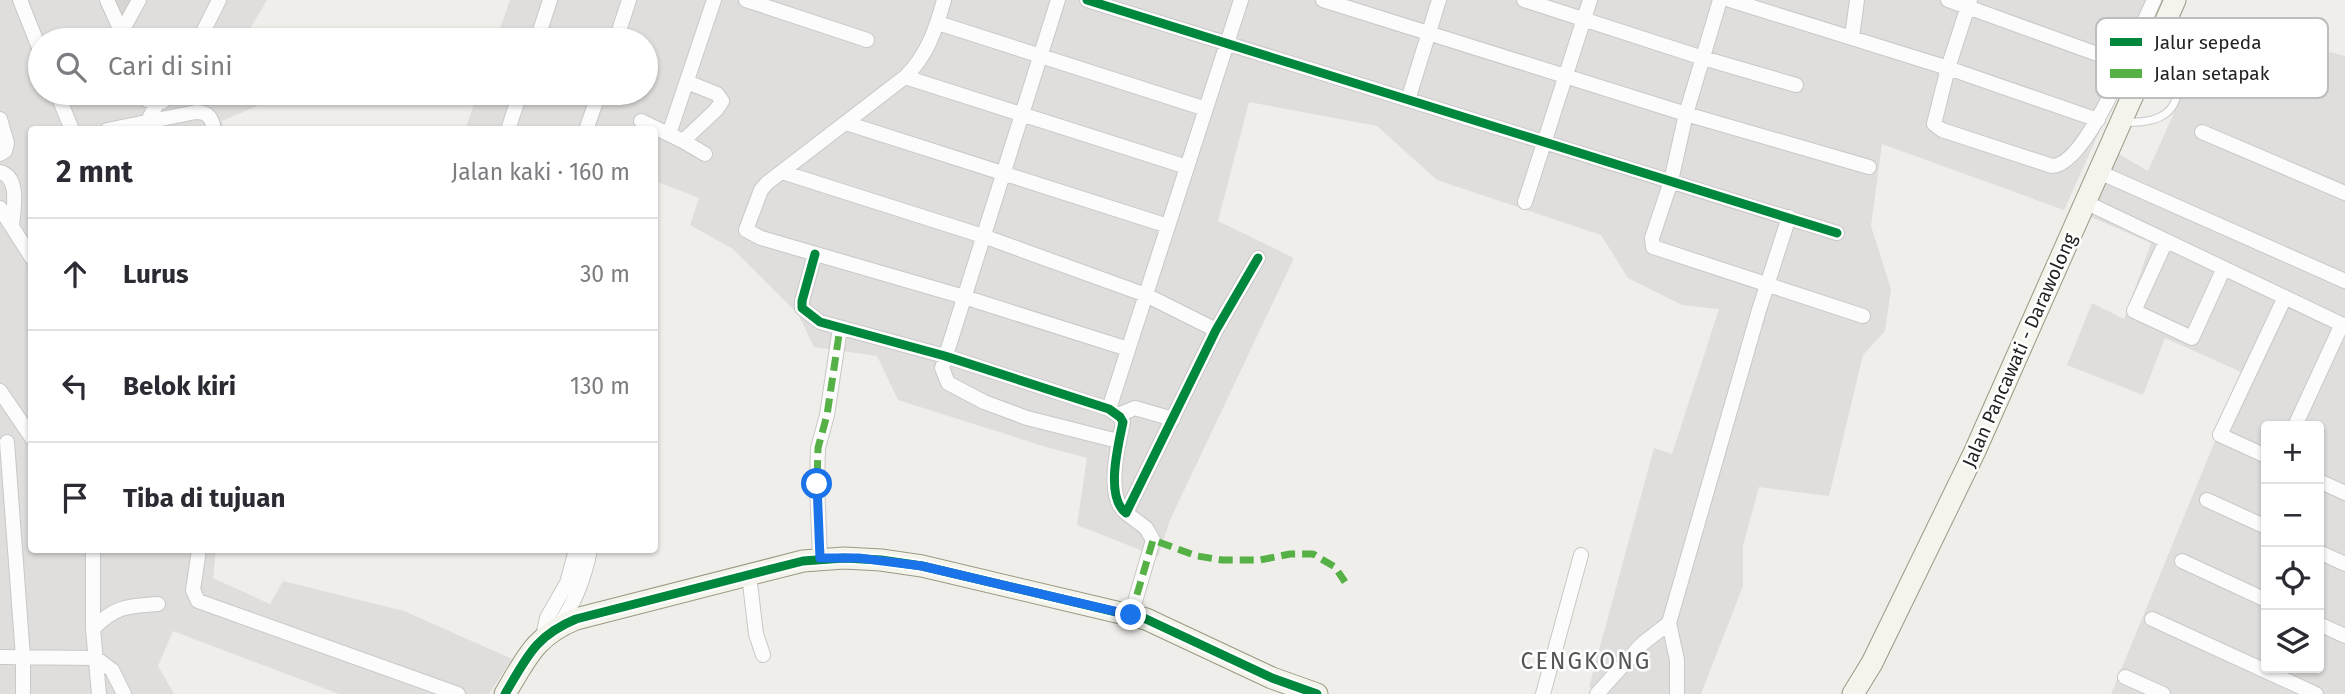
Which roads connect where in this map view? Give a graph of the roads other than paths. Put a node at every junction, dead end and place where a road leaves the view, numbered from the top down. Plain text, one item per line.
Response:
1 (20, 0) edge
2 (107, 0) edge
3 (139, 0) edge
4 (219, 0) edge
5 (550, 0) edge
6 (629, 0) edge
7 (705, 0) edge
8 (713, 0) edge
9 (746, 0) edge
10 (944, 0) edge
11 (1058, 0) edge
12 (1087, 0) edge
13 (1241, 0) edge
14 (1322, 0) edge
15 (1439, 0) edge
16 (1524, 0) edge
17 (1591, 0) edge
18 (1720, 0) edge
19 (1730, 0) edge
20 (1857, 0) edge
21 (1948, 0) edge
22 (2175, 0) edge
23 (2150, 1) edge
24 (1969, 4) edge
25 (2143, 18) edge
26 (2167, 18) edge
27 (1584, 19) junction
28 (938, 23) junction
29 (31, 28) edge
30 (120, 28) edge
31 (127, 28) edge
32 (205, 28) edge
33 (541, 28) edge
34 (620, 28) edge
35 (1429, 33) junction
36 (1846, 35) junction
37 (867, 40) dead end
38 (1227, 44) junction
39 (2096, 53) edge
40 (1040, 57) junction
41 (1703, 58) junction
42 (1948, 68) junction
43 (1565, 75) junction
44 (905, 78) junction
45 (687, 82) junction
46 (1796, 85) dead end
47 (2108, 98) edge
48 (2132, 98) edge
49 (2175, 98) edge
50 (1408, 100) junction
51 (62, 105) edge
52 (156, 105) edge
53 (516, 105) edge
54 (595, 105) edge
55 (1206, 110) junction
56 (1686, 114) junction
57 (1021, 115) junction
58 (0, 118) edge
59 (2098, 120) junction
60 (640, 121) dead end
61 (2121, 122) junction
62 (846, 123) junction
63 (149, 125) edge
64 (70, 126) edge
65 (213, 126) edge
66 (509, 126) edge
67 (587, 126) edge
68 (651, 126) edge
69 (658, 130) edge
70 (2202, 132) dead end
71 (676, 138) junction
72 (1545, 144) junction
73 (0, 154) edge
74 (705, 154) dead end
75 (1187, 167) junction
76 (1869, 167) dead end
77 (0, 172) edge
78 (782, 172) junction
79 (2099, 172) junction
80 (1003, 174) junction
81 (1671, 181) junction
82 (2345, 193) edge
83 (1525, 202) dead end
84 (2085, 202) junction
85 (0, 208) edge
86 (1788, 217) junction
87 (12, 226) junction
88 (1168, 226) junction
89 (1837, 233) dead end
90 (983, 236) junction
91 (2166, 241) junction
92 (28, 252) edge
93 (815, 254) junction
94 (1258, 258) dead end
95 (2224, 268) junction
96 (2345, 281) edge
97 (1767, 283) junction
98 (1146, 295) junction
99 (964, 297) junction
100 (2285, 297) junction
101 (1863, 316) dead end
102 (2343, 325) edge
103 (840, 328) junction
104 (1216, 330) junction
105 (1128, 349) junction
106 (945, 356) junction
107 (0, 391) edge
108 (1114, 412) junction
109 (1173, 419) junction
110 (2297, 421) edge
111 (28, 433) edge
112 (28, 439) edge
113 (1118, 441) junction
114 (4, 442) edge
115 (2261, 454) edge
116 (2324, 482) edge
117 (2343, 486) edge
118 (2207, 500) dead end
119 (1126, 513) junction
120 (2261, 525) edge
121 (93, 553) edge
122 (199, 553) edge
123 (575, 553) edge
124 (589, 553) edge
125 (2324, 554) edge
126 (1581, 555) dead end
127 (820, 558) junction
128 (2182, 561) dead end
129 (2345, 564) edge
130 (749, 575) junction
131 (2261, 598) edge
132 (159, 604) dead end
133 (1131, 615) junction
134 (2152, 619) dead end
135 (1669, 622) junction
136 (2324, 626) edge
137 (93, 629) junction
138 (551, 631) junction
139 (2345, 636) edge
140 (763, 654) dead end
141 (0, 657) edge
142 (23, 657) junction
143 (96, 658) junction
144 (2125, 677) dead end
145 (23, 694) edge
146 (99, 694) edge
147 (124, 694) edge
148 (458, 694) edge
149 (505, 694) edge
150 (1317, 694) edge
151 (1543, 694) edge
152 (1597, 694) edge
153 (1677, 694) edge
154 (1853, 694) edge
155 (2163, 694) edge
156 (2316, 694) edge

1 - 29 street
2 - 30 street
3 - 31 street
4 - 32 street
5 - 33 street
6 - 34 street
7 - 8 street
8 - 45 street
9 - 37 street
10 - 28 street
11 - 40 street
12 - 38 street
13 - 38 street
14 - 35 street
15 - 35 street
16 - 27 street
17 - 27 street
18 - 41 street
19 - 36 street
20 - 36 street
21 - 24 street
22 - 26 street, Jalan Pancawati - Darawolong
23 - 25 street
24 - 39 street
24 - 42 street
27 - 41 street
27 - 43 street
28 - 40 street
28 - 44 street
35 - 43 street
35 - 50 street
36 - 42 street
38 - 50 street
38 - 55 street
40 - 55 street
40 - 57 street
41 - 46 street
41 - 56 street
42 - 59 street
42 - 59 street
43 - 56 street
43 - 72 street
44 - 57 street
44 - 62 street
45 - 71 street
45 - 71 street
47 - 59 street
48 - 61 street, Jalan Pancawati - Darawolong
49 - 61 lane
50 - 72 street
51 - 64 street
52 - 63 street
53 - 66 street
54 - 67 street
55 - 75 street
56 - 76 street
56 - 81 street
57 - 75 street
57 - 80 street
58 - 73 street
60 - 68 street
61 - 79 street, Jalan Pancawati - Darawolong
62 - 78 street
62 - 80 street
63 - 65 street
69 - 71 street
70 - 82 street
71 - 74 street
72 - 81 street
72 - 83 street
75 - 88 street
77 - 87 street
78 - 90 street
78 - 93 street
79 - 84 street, Jalan Pancawati - Darawolong
79 - 96 street
80 - 88 street
80 - 90 street
81 - 86 street
81 - 97 street
84 - 91 street
84 - 154 street, Jalan Pancawati - Darawolong
85 - 87 street
86 - 89 street
86 - 97 street
87 - 92 street
88 - 98 street
90 - 98 street
90 - 99 street
91 - 95 street
91 - 95 street
93 - 99 street
93 - 103 street
94 - 104 street
95 - 100 street
97 - 101 street
97 - 135 street
98 - 104 street
98 - 105 street
99 - 105 street
99 - 106 street
100 - 102 street
100 - 115 street
102 - 110 street
103 - 106 street
103 - 127 street
104 - 109 street
105 - 108 street
106 - 108 street
106 - 113 street
107 - 111 street
108 - 109 street
108 - 113 street
109 - 119 street
112 - 114 street
113 - 119 street
114 - 142 street
116 - 117 street
118 - 120 street
119 - 133 street
121 - 137 street
122 - 148 street
123 - 138 street
124 - 138 street
125 - 129 street
126 - 151 street
127 - 130 street
127 - 133 street
128 - 131 street
130 - 138 street
130 - 140 street
132 - 137 street
133 - 150 street
134 - 156 street
135 - 152 street
135 - 153 street
136 - 139 street
137 - 143 street
138 - 149 street
141 - 142 street
142 - 143 street
142 - 145 street
143 - 146 street
143 - 147 street
144 - 155 street

